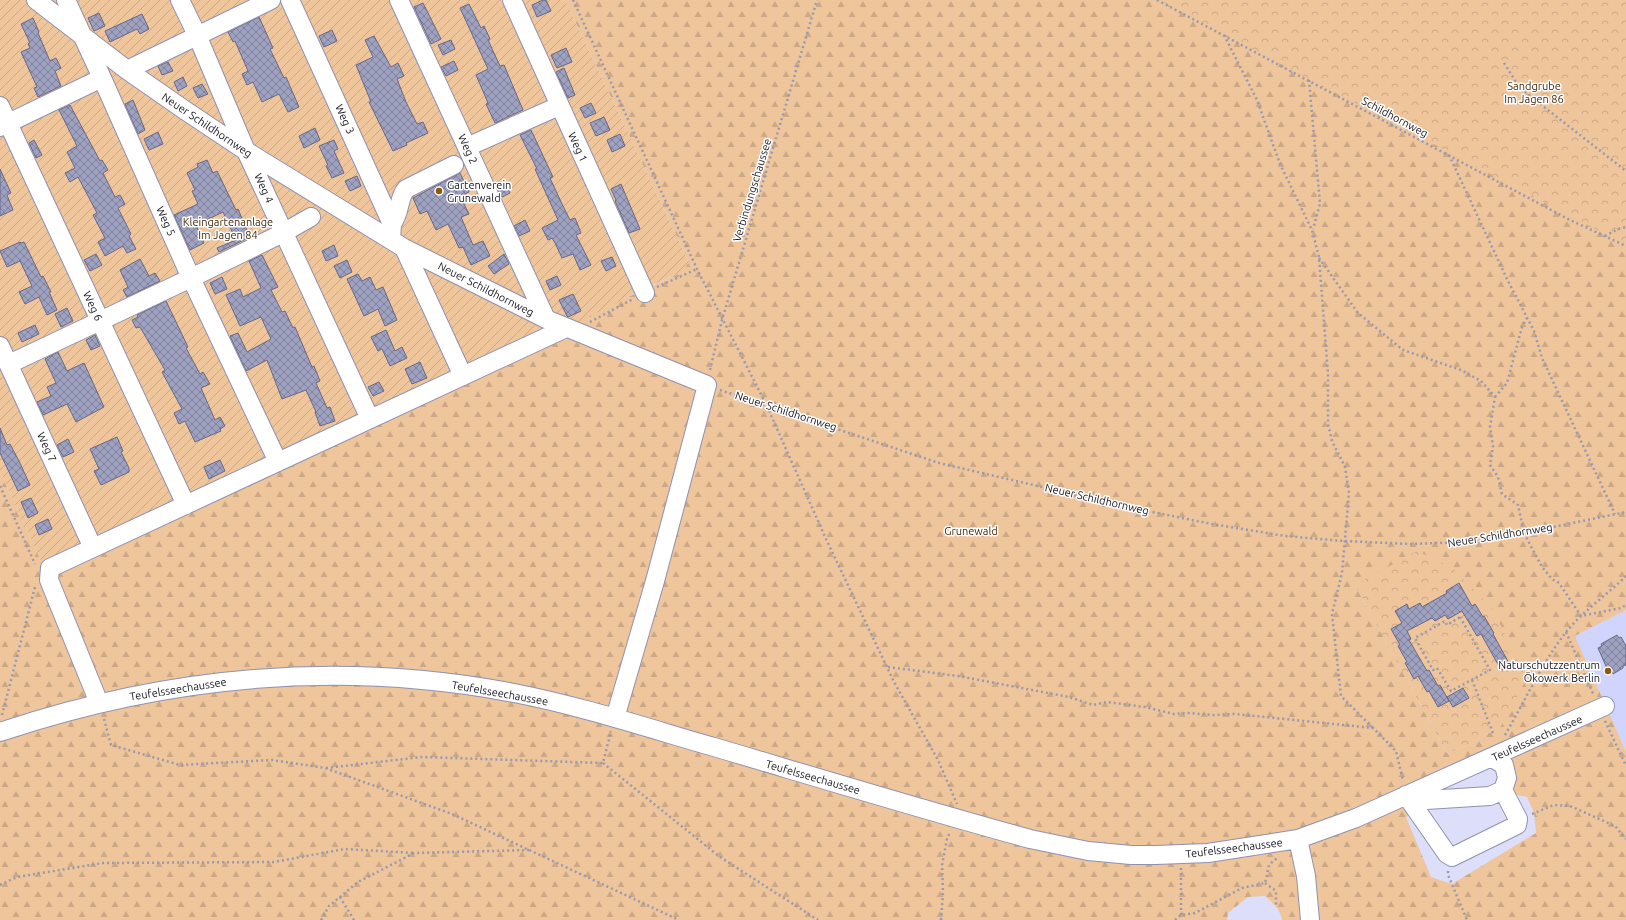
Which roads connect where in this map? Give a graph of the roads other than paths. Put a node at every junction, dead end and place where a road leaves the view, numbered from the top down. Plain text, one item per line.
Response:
1 (36, 0) edge
2 (66, 0) edge
3 (180, 0) edge
4 (271, 0) edge
5 (290, 0) edge
6 (399, 0) edge
7 (512, 0) edge
8 (197, 35) junction
9 (83, 37) junction
10 (127, 70) junction
11 (102, 78) junction
12 (0, 106) edge
13 (559, 106) junction
14 (4, 125) edge
15 (467, 147) junction
16 (246, 151) junction
17 (454, 165) dead end
18 (311, 217) dead end
19 (283, 233) junction
20 (396, 238) junction
21 (191, 278) junction
22 (644, 293) dead end
23 (546, 319) junction
24 (100, 321) junction
25 (566, 328) junction
26 (0, 346) edge
27 (8, 364) junction
28 (463, 376) junction
29 (370, 419) junction
30 (278, 462) junction
31 (186, 505) junction
32 (93, 548) junction
33 (99, 703) junction
34 (1603, 708) road end
35 (615, 718) junction
36 (1, 725) edge
37 (1492, 758) junction
38 (1503, 790) junction
39 (1406, 795) junction
40 (1298, 839) junction
41 (1310, 920) edge

1 - 9 street, Neuer Schildhornweg
2 - 9 street, Weg 5
3 - 8 street, Weg 4
4 - 8 street
5 - 20 street, Weg 3
6 - 15 street, Weg 2
7 - 13 street, Weg 1
8 - 10 street
8 - 16 street, Weg 4
9 - 10 street, Neuer Schildhornweg
9 - 11 street, Weg 5
10 - 16 street, Neuer Schildhornweg
11 - 14 street
11 - 21 street, Weg 5
12 - 14 street, Weg 6
13 - 15 street
13 - 22 street, Weg 1
14 - 24 street, Weg 6
15 - 23 street, Weg 2
16 - 19 street, Weg 4
16 - 20 street, Neuer Schildhornweg
17 - 20 street
18 - 19 street
19 - 21 street
19 - 29 street, Weg 4
20 - 23 street, Neuer Schildhornweg
20 - 28 street, Weg 3
21 - 24 street
21 - 30 street, Weg 5
23 - 25 street, Neuer Schildhornweg
24 - 27 street
24 - 31 street, Weg 6
25 - 28 street
25 - 35 street, Neuer Schildhornweg
26 - 27 street, Weg 7
27 - 32 street, Weg 7
28 - 29 street
29 - 30 street
30 - 31 street
31 - 32 street
32 - 33 street
33 - 35 street, Teufelsseechaussee
33 - 36 street, Teufelsseechaussee
34 - 37 street, Teufelsseechaussee
35 - 40 street, Teufelsseechaussee
37 - 38 street
37 - 39 street, Teufelsseechaussee
38 - 39 street
38 - 39 street
39 - 40 street, Teufelsseechaussee
40 - 41 street

